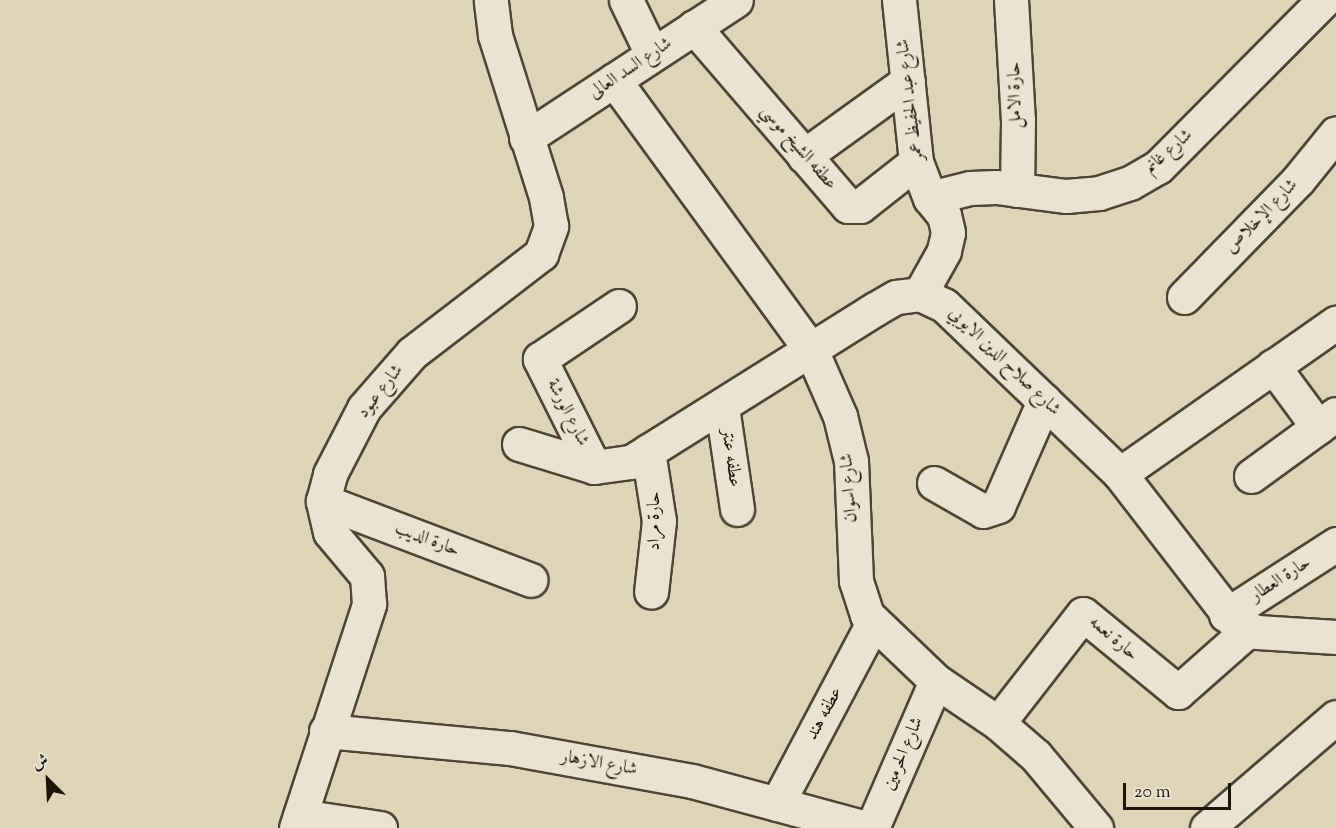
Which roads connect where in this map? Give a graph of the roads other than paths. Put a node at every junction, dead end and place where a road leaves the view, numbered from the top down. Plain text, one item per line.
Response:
1 (491, 0) edge
2 (626, 0) edge
3 (736, 0) edge
4 (900, 0) edge
5 (1011, 0) edge
6 (1324, 0) edge
7 (694, 27) junction
8 (652, 54) junction
9 (614, 80) junction
10 (908, 81) junction
11 (1336, 133) edge
12 (526, 138) junction
13 (804, 156) junction
14 (916, 162) junction
15 (1017, 190) junction
16 (930, 198) junction
17 (920, 294) junction
18 (1184, 297) dead end
19 (619, 306) dead end
20 (1336, 323) edge
21 (812, 351) junction
22 (1273, 366) junction
23 (1044, 401) junction
24 (722, 407) junction
25 (1327, 420) edge
26 (519, 444) dead end
27 (648, 451) junction
28 (594, 467) junction
29 (1120, 474) junction
30 (1251, 476) dead end
31 (934, 483) dead end
32 (324, 501) junction
33 (737, 510) dead end
34 (1336, 544) edge
35 (531, 580) dead end
36 (651, 591) dead end
37 (873, 623) junction
38 (1237, 623) junction
39 (1336, 637) edge
40 (936, 681) junction
41 (1336, 717) edge
42 (998, 723) junction
43 (326, 731) junction
44 (777, 804) junction
45 (298, 822) edge
46 (1217, 825) edge
47 (380, 828) edge
48 (866, 828) edge
49 (872, 828) edge
50 (1096, 828) edge

1 - 12 street, شارع عبود
2 - 8 street
3 - 7 street, شارع السد العالى
4 - 10 street, شارع عبد الحفيظ عمر
5 - 15 street, حارة الامل
6 - 15 street, شارع غانم
7 - 8 street, شارع السد العالى
7 - 13 street, عطفه الشيخ موسي
8 - 9 street, شارع السد العالى
9 - 12 street, شارع السد العالى
9 - 21 street, شارع اسوان
10 - 13 street
10 - 14 street, شارع عبد الحفيظ عمر
11 - 18 street, شارع الإخلاص
12 - 32 street, شارع عبود
13 - 14 street, عطفه الشيخ موسي
14 - 16 street, شارع عبد الحفيظ عمر
15 - 16 street, شارع غانم
16 - 17 street, شارع عبد الحفيظ عمر
17 - 21 street
17 - 23 street, شارع صلاح الدين الايوبي
19 - 28 street, شارع الورشة
20 - 22 street
21 - 24 street
21 - 37 street, شارع اسوان
22 - 25 street
22 - 29 street
23 - 29 street, شارع صلاح الدين الايوبي
23 - 31 street
24 - 27 street
24 - 33 street, عطفه عنتر
25 - 30 street
26 - 28 street
27 - 28 street
27 - 36 street, حارة مراد
29 - 38 street, شارع صلاح الدين الايوبي
32 - 35 street, حارة الديب
32 - 43 street, شارع عبود
34 - 38 street, حارة العطار
37 - 40 street, شارع اسوان
37 - 44 street, عطفه هند
38 - 39 street
38 - 42 street, حارة نعمه
40 - 42 street, شارع اسوان
40 - 49 street, شارع الحرمين
41 - 46 street
42 - 50 street, شارع اسوان
43 - 44 street, شارع الازهار
43 - 45 street, شارع عبود
44 - 48 street, شارع الازهار
45 - 47 street

